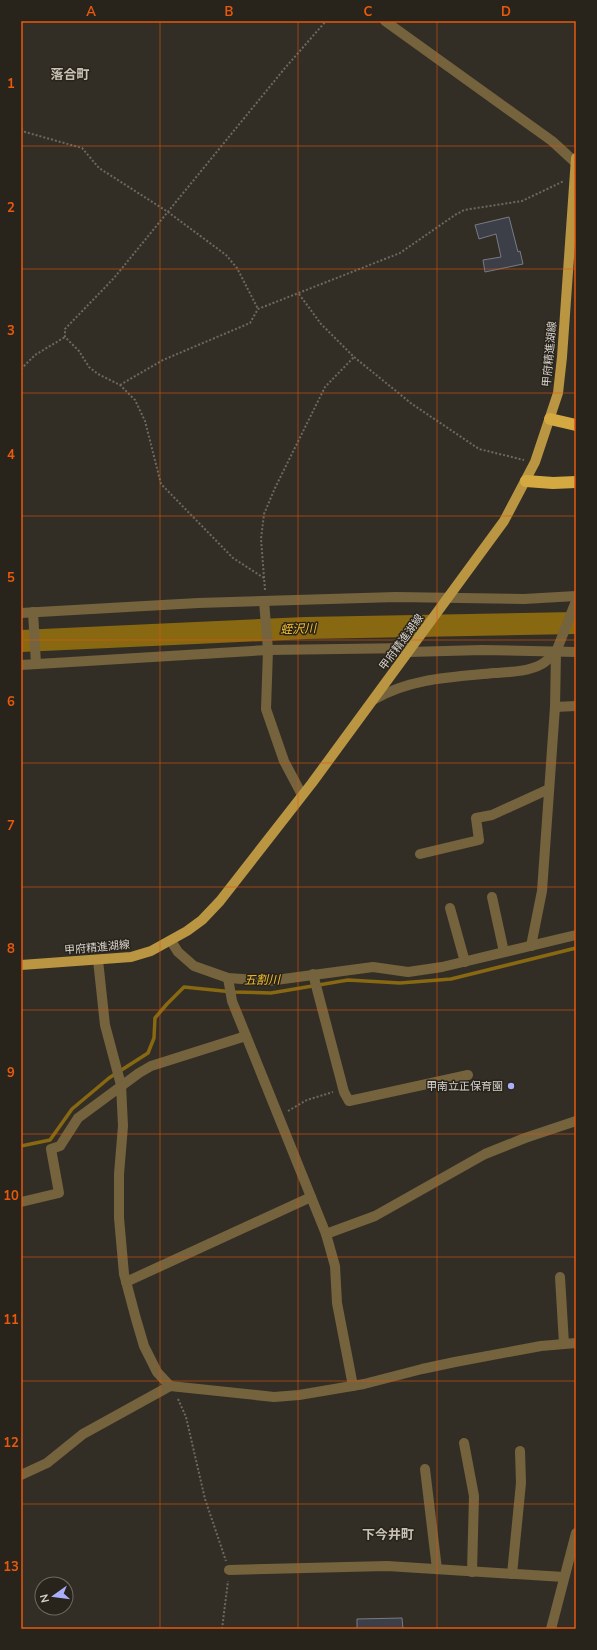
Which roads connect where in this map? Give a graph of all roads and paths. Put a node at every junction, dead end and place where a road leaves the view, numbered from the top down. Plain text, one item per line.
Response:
1 (326, 21) edge
2 (385, 21) edge
3 (21, 129) edge
4 (576, 161) edge
5 (574, 177) junction
6 (168, 212) junction
7 (299, 294) junction
8 (258, 309) junction
9 (65, 337) junction
10 (354, 357) junction
11 (21, 369) edge
12 (120, 385) junction
13 (550, 419) junction
14 (576, 425) edge
15 (535, 462) junction
16 (526, 481) junction
17 (576, 482) edge
18 (264, 578) junction
19 (576, 596) edge
20 (447, 600) junction
21 (576, 601) edge
22 (264, 604) junction
23 (21, 613) edge
24 (33, 617) junction
25 (268, 648) junction
26 (412, 648) junction
27 (558, 648) junction
28 (576, 652) edge
29 (36, 661) junction
30 (21, 665) edge
31 (375, 699) junction
32 (576, 706) edge
33 (556, 707) junction
34 (549, 790) junction
35 (302, 795) junction
36 (420, 854) dead end
37 (492, 897) dead end
38 (450, 908) dead end
39 (576, 936) edge
40 (171, 940) junction
41 (531, 946) junction
42 (504, 952) junction
43 (98, 960) junction
44 (465, 962) junction
45 (21, 965) edge
46 (313, 974) junction
47 (228, 978) junction
48 (246, 1036) junction
49 (468, 1075) dead end
50 (120, 1085) junction
51 (344, 1089) junction
52 (278, 1117) junction
53 (576, 1121) edge
54 (312, 1197) junction
55 (21, 1202) edge
56 (326, 1234) junction
57 (560, 1277) dead end
58 (126, 1282) junction
59 (576, 1343) edge
60 (564, 1344) junction
61 (170, 1386) junction
62 (353, 1386) junction
63 (464, 1443) dead end
64 (520, 1450) dead end
65 (425, 1469) dead end
66 (21, 1476) edge
67 (576, 1533) edge
68 (436, 1569) junction
69 (229, 1570) junction
70 (472, 1572) junction
71 (512, 1574) junction
72 (564, 1577) junction
73 (222, 1629) edge
74 (551, 1629) edge

1 - 6 path
2 - 4 street
3 - 6 path
4 - 5 main road, 甲府精進湖線
5 - 7 path
5 - 13 main road, 甲府精進湖線
6 - 8 path
6 - 9 path
7 - 8 path
7 - 10 path
8 - 12 path
9 - 11 path
9 - 12 path
10 - 15 path
10 - 18 path
12 - 18 path
13 - 14 highway
13 - 15 main road, 甲府精進湖線
15 - 16 main road, 甲府精進湖線
16 - 17 highway
16 - 20 main road, 甲府精進湖線
18 - 22 path
19 - 20 street
20 - 22 street
20 - 26 main road, 甲府精進湖線
21 - 27 street
22 - 24 street
22 - 25 street
23 - 24 street
24 - 29 street
25 - 26 street
25 - 29 street
25 - 35 street
26 - 27 street
26 - 31 main road, 甲府精進湖線
27 - 28 street
27 - 31 street
27 - 33 street
29 - 30 street
31 - 35 main road, 甲府精進湖線
32 - 33 street
33 - 34 street
34 - 36 street
34 - 41 street
35 - 40 main road, 甲府精進湖線
37 - 42 street
38 - 44 street
39 - 41 street
40 - 43 main road, 甲府精進湖線
40 - 47 street
41 - 42 street
42 - 44 street
43 - 45 main road, 甲府精進湖線
43 - 50 street
44 - 46 street
46 - 47 street
46 - 51 street
47 - 48 street
48 - 50 street
48 - 52 street
49 - 51 street
50 - 55 street
50 - 58 street
51 - 52 path
52 - 54 street
53 - 56 street
54 - 56 street
54 - 58 street
56 - 62 street
57 - 60 street
58 - 61 street
59 - 60 street
60 - 62 street
61 - 62 street
61 - 66 street
61 - 69 path
63 - 70 street
64 - 71 street
65 - 68 street
67 - 72 street
68 - 69 street
68 - 70 street
69 - 73 path
70 - 71 street
71 - 72 street
72 - 74 street

